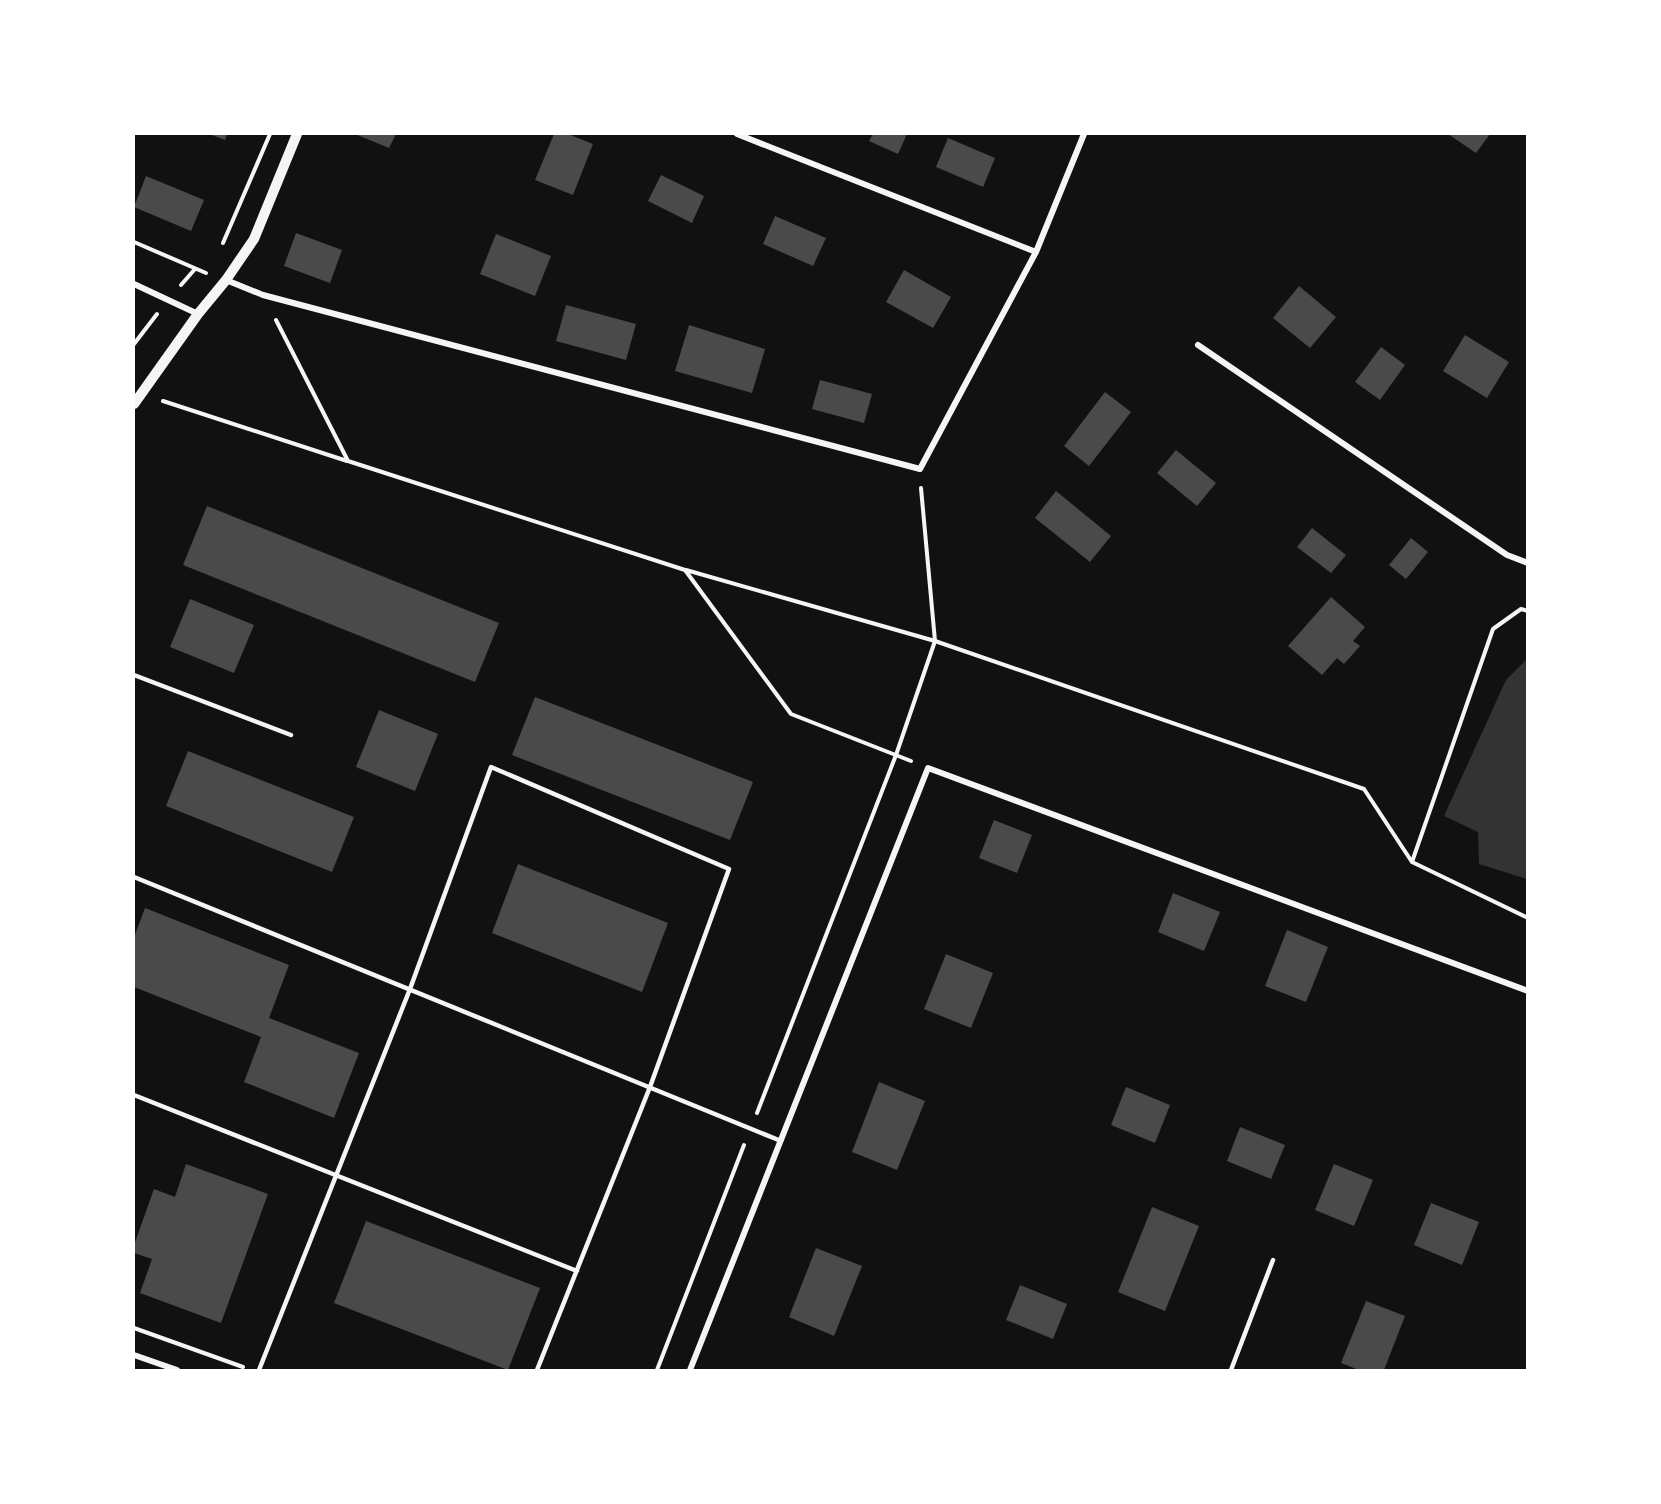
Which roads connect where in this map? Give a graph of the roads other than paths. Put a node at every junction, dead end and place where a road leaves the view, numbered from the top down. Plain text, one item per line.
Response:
1 (297, 134) edge
2 (737, 134) edge
3 (1084, 134) edge
4 (1036, 252) junction
5 (226, 280) junction
6 (134, 284) edge
7 (198, 314) junction
8 (1198, 345) dead end
9 (134, 404) edge
10 (1527, 563) edge
11 (134, 675) edge
12 (291, 735) dead end
13 (134, 877) edge
14 (410, 989) junction
15 (1527, 991) edge
16 (650, 1087) junction
17 (134, 1095) edge
18 (781, 1141) junction
19 (336, 1176) junction
20 (1273, 1260) dead end
21 (577, 1271) junction
22 (134, 1355) edge
23 (177, 1371) edge
24 (259, 1371) edge
25 (537, 1371) edge
26 (690, 1371) edge
27 (1231, 1371) edge

1 - 5 street
2 - 4 street
3 - 4 street
4 - 5 street
5 - 7 street
6 - 7 street
7 - 9 street
8 - 10 street
11 - 12 lane
13 - 14 lane
14 - 16 lane
14 - 16 lane
14 - 19 lane
15 - 18 street
16 - 18 lane
16 - 21 lane
17 - 19 lane
18 - 26 street
19 - 21 lane
19 - 24 lane
20 - 27 lane
21 - 25 lane
22 - 23 street

